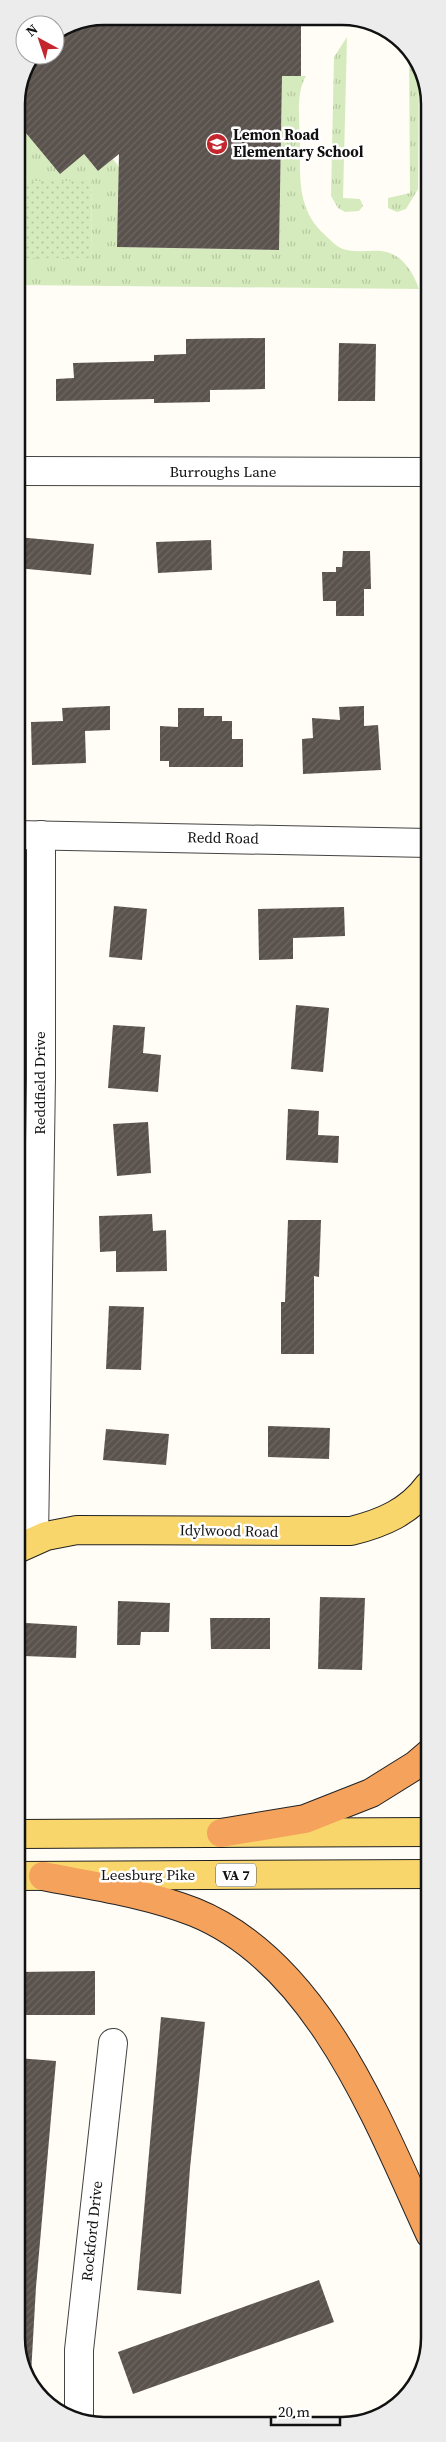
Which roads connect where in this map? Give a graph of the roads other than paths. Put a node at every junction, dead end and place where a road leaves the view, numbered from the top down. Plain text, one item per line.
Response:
1 (25, 471) edge
2 (421, 472) edge
3 (29, 835) edge
4 (421, 843) edge
5 (27, 1225) edge
6 (421, 1497) edge
7 (25, 1544) edge
8 (421, 1761) edge
9 (421, 1832) edge
10 (222, 1833) junction
11 (25, 1834) edge
12 (421, 1874) edge
13 (30, 1876) edge
14 (113, 2043) dead end
15 (379, 2124) junction
16 (421, 2184) edge
17 (421, 2215) edge
18 (79, 2412) edge

1 - 2 street, Burroughs Lane
3 - 4 street, Redd Road
3 - 5 street, Reddfield Drive
5 - 7 street, Reddfield Drive
6 - 7 main road, Idylwood Road
8 - 10 highway
9 - 10 main road
10 - 11 main road
12 - 13 main road, Leesburg Pike / VA 7
13 - 15 highway
14 - 18 street, Rockford Drive
15 - 16 highway
15 - 17 highway

